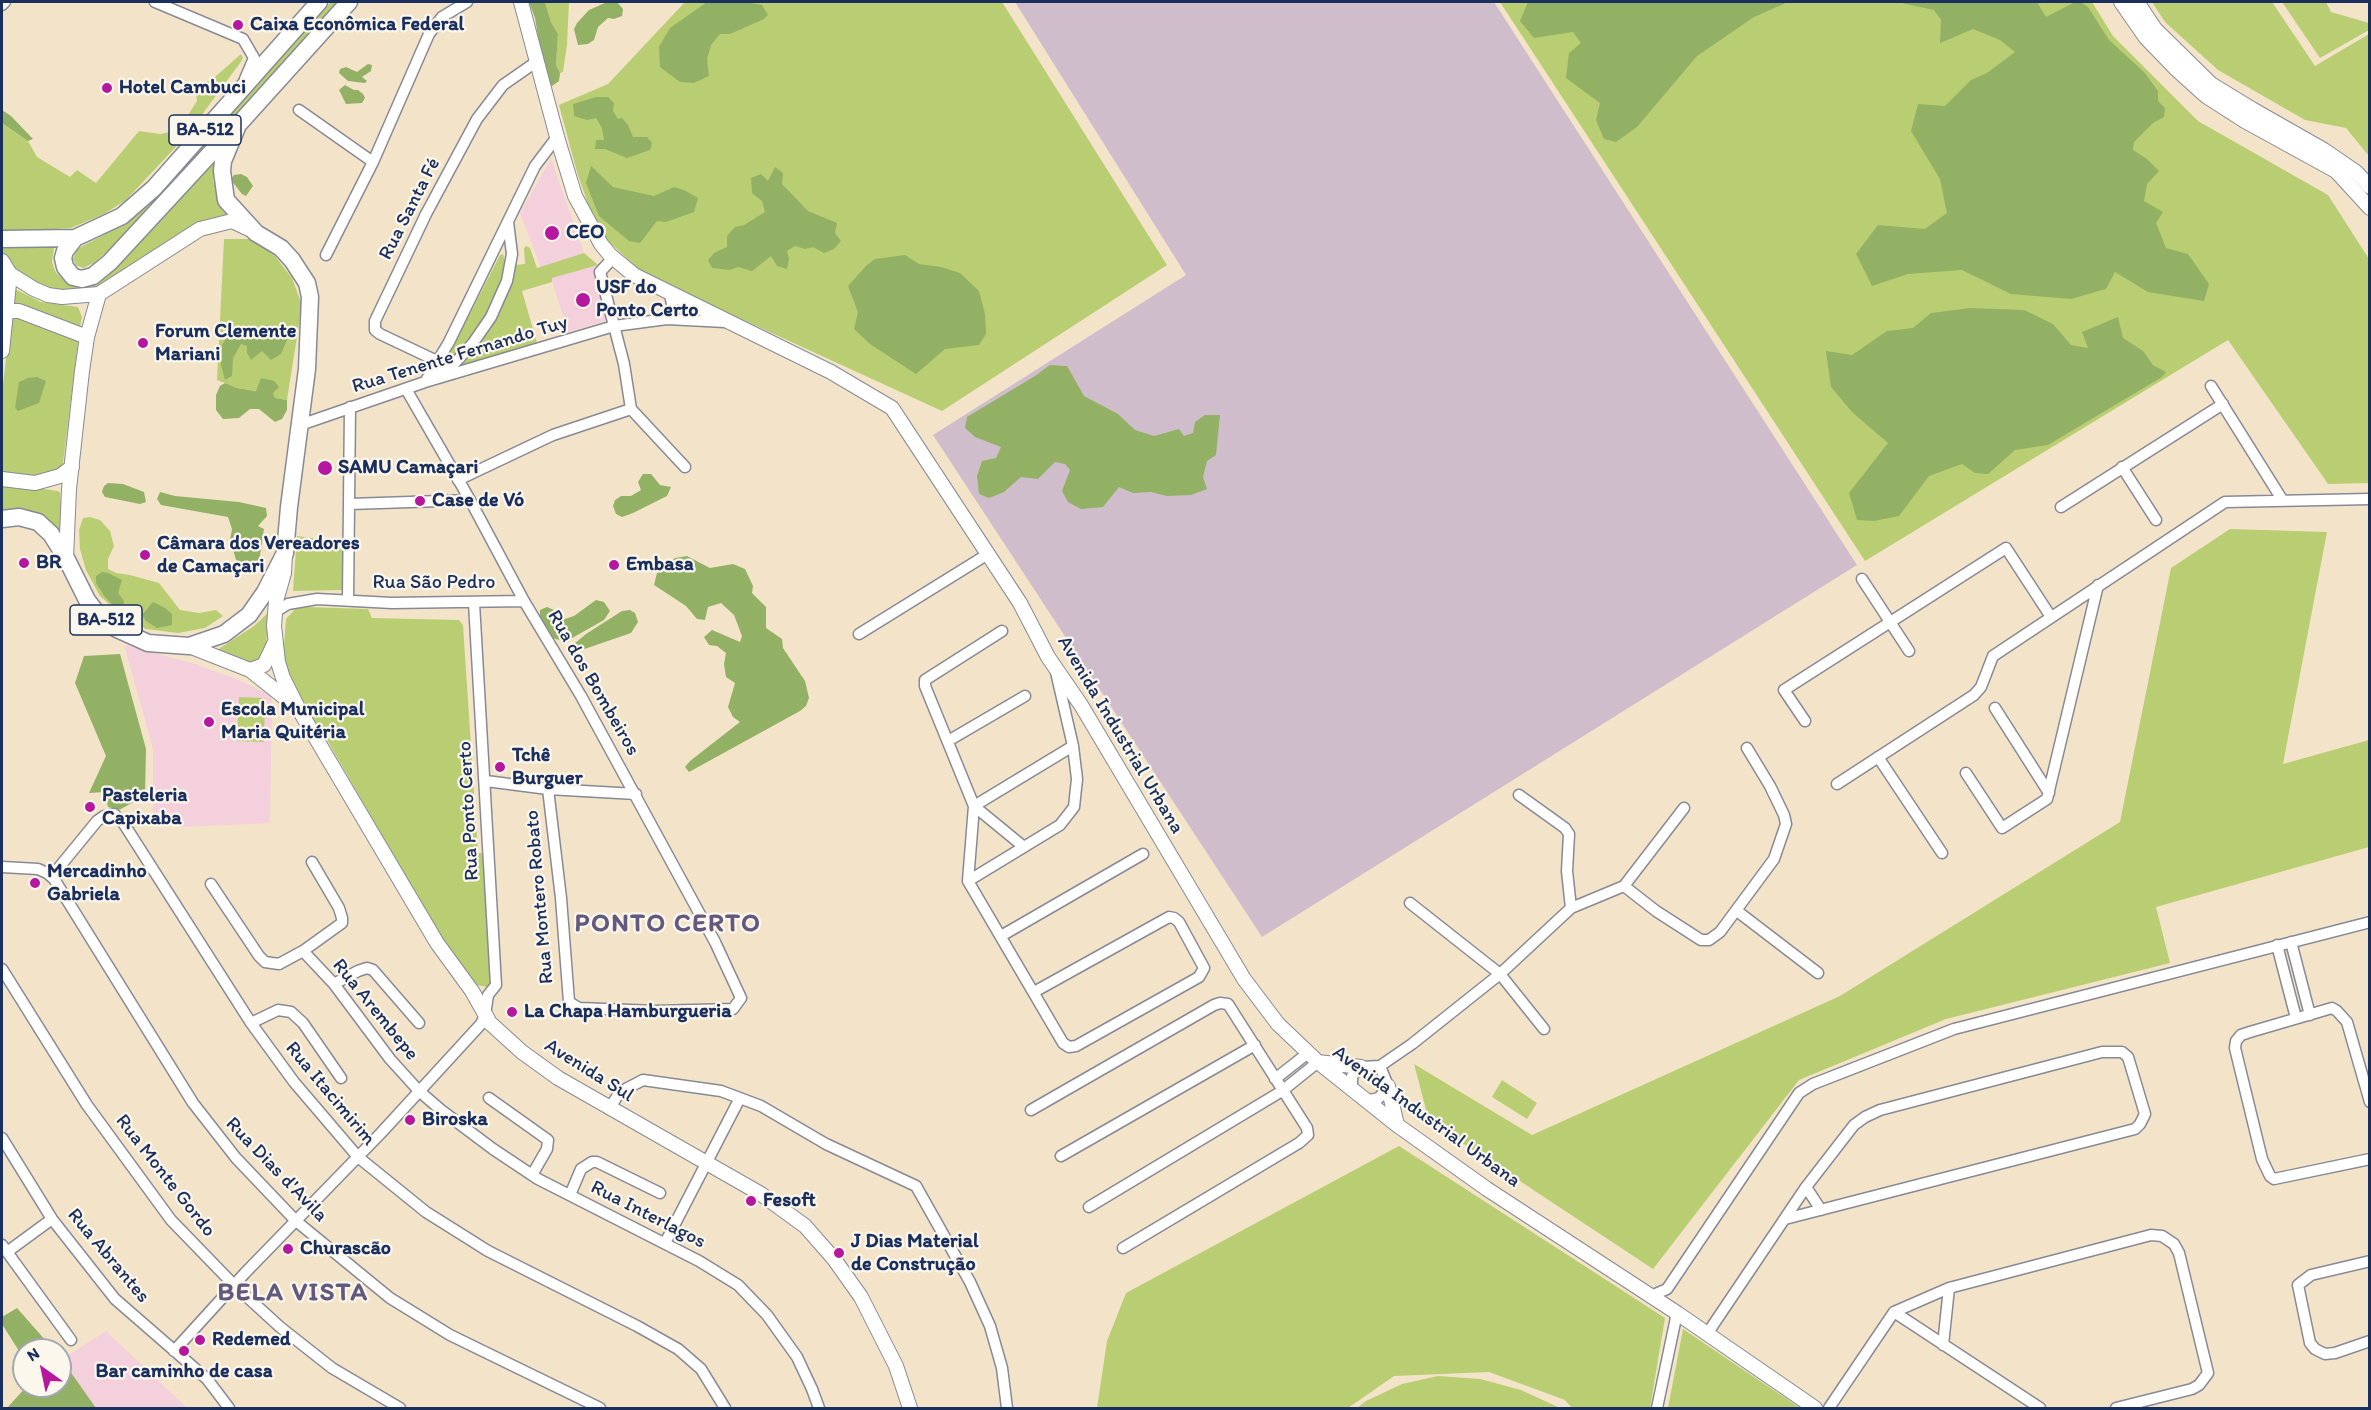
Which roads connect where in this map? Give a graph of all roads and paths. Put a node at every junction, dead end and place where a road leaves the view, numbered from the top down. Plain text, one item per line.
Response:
1 (155, 2) edge
2 (312, 2) edge
3 (319, 2) edge
4 (349, 2) edge
5 (467, 2) edge
6 (521, 2) edge
7 (2121, 2) edge
8 (2137, 2) edge
9 (536, 62) junction
10 (260, 67) junction
11 (240, 92) junction
12 (299, 110) dead end
13 (238, 125) junction
14 (557, 137) junction
15 (373, 162) junction
16 (2370, 187) edge
17 (2370, 208) edge
18 (508, 222) junction
19 (256, 232) junction
20 (75, 238) junction
21 (2, 239) edge
22 (326, 255) dead end
23 (613, 258) junction
24 (2, 261) edge
25 (10, 274) junction
26 (99, 294) junction
27 (670, 294) junction
28 (7, 311) junction
29 (667, 319) junction
30 (732, 323) junction
31 (614, 326) junction
32 (87, 337) junction
33 (2, 351) edge
34 (436, 361) junction
35 (425, 382) junction
36 (2211, 386) dead end
37 (406, 389) junction
38 (2223, 404) junction
39 (350, 407) junction
40 (631, 409) junction
41 (300, 425) junction
42 (72, 467) junction
43 (685, 467) dead end
44 (2122, 467) junction
45 (2, 479) edge
46 (458, 480) junction
47 (35, 483) junction
48 (69, 489) junction
49 (470, 500) junction
50 (2370, 500) edge
51 (2283, 501) junction
52 (350, 504) junction
53 (2061, 507) dead end
54 (2, 519) edge
55 (2156, 520) dead end
56 (285, 553) junction
57 (988, 554) junction
58 (66, 558) junction
59 (1862, 579) dead end
60 (2098, 585) junction
61 (348, 599) junction
62 (524, 601) junction
63 (474, 603) junction
64 (275, 612) junction
65 (2051, 617) junction
66 (1891, 623) junction
67 (1002, 631) dead end
68 (859, 634) dead end
69 (276, 640) junction
70 (189, 646) junction
71 (1909, 651) dead end
72 (1055, 667) junction
73 (250, 670) junction
74 (1025, 696) dead end
75 (1076, 698) junction
76 (298, 708) junction
77 (1995, 708) dead end
78 (1064, 711) junction
79 (1805, 721) dead end
80 (948, 741) junction
81 (1073, 746) junction
82 (1747, 748) dead end
83 (1878, 758) junction
84 (1966, 773) dead end
85 (486, 781) junction
86 (1837, 784) dead end
87 (548, 789) junction
88 (2049, 793) junction
89 (636, 794) junction
90 (1519, 795) dead end
91 (974, 806) junction
92 (1684, 807) dead end
93 (1024, 847) junction
94 (1942, 853) dead end
95 (1143, 854) dead end
96 (312, 862) dead end
97 (2, 867) edge
98 (52, 876) junction
99 (968, 881) junction
100 (211, 884) dead end
101 (1624, 886) junction
102 (1410, 903) dead end
103 (1571, 908) junction
104 (1737, 911) junction
105 (2370, 922) edge
106 (1001, 936) junction
107 (2291, 942) junction
108 (2277, 945) junction
109 (303, 951) junction
110 (2, 969) edge
111 (1818, 973) dead end
112 (1500, 974) junction
113 (334, 984) junction
114 (1034, 992) junction
115 (741, 998) joint
116 (485, 1015) junction
117 (2310, 1015) junction
118 (2296, 1018) junction
119 (250, 1023) junction
120 (419, 1023) dead end
121 (1544, 1029) dead end
122 (1255, 1045) junction
123 (1313, 1057) junction
124 (1380, 1066) junction
125 (1361, 1067) junction
126 (341, 1078) dead end
127 (1275, 1079) junction
128 (1388, 1086) junction
129 (1352, 1090) junction
130 (419, 1091) junction
131 (1282, 1091) junction
132 (489, 1098) dead end
133 (740, 1098) junction
134 (1365, 1101) junction
135 (2370, 1102) edge
136 (609, 1109) junction
137 (1031, 1110) dead end
138 (1396, 1125) junction
139 (2, 1138) edge
140 (1061, 1156) dead end
141 (358, 1157) junction
142 (2370, 1159) edge
143 (708, 1163) junction
144 (532, 1174) junction
145 (1806, 1187) junction
146 (660, 1194) dead end
147 (570, 1195) junction
148 (1089, 1207) dead end
149 (1821, 1210) junction
150 (52, 1219) junction
151 (1785, 1219) junction
152 (296, 1221) junction
153 (666, 1243) junction
154 (1123, 1248) dead end
155 (4, 1249) edge
156 (2370, 1261) edge
157 (234, 1286) junction
158 (1949, 1288) junction
159 (1667, 1289) junction
160 (1651, 1296) junction
161 (1673, 1311) junction
162 (1894, 1312) junction
163 (1707, 1334) junction
164 (70, 1338) edge
165 (2370, 1341) edge
166 (1943, 1345) junction
167 (174, 1351) junction
168 (229, 1408) edge
169 (400, 1408) edge
170 (600, 1408) edge
171 (725, 1408) edge
172 (819, 1408) edge
173 (910, 1408) edge
174 (1007, 1408) edge
175 (1657, 1408) edge
176 (1815, 1408) edge
177 (1829, 1408) edge
178 (2040, 1408) edge
179 (2116, 1408) edge

1 - 11 street
2 - 10 main road
3 - 10 main road, BA-512
4 - 13 main road, BA-512
5 - 15 street
6 - 9 street, Avenida Industrial Urbana
7 - 17 street
8 - 16 street
9 - 14 street, Avenida Industrial Urbana
9 - 34 street, Rua Santa Fé
10 - 11 main road, BA-512
11 - 20 main road, BA-512
12 - 15 street
13 - 19 main road, BA-512
13 - 20 main road
14 - 18 street
14 - 23 street, Avenida Industrial Urbana
15 - 22 street
18 - 34 street
18 - 35 street
19 - 26 street
19 - 41 main road, BA-512
20 - 21 main road, BA-512
23 - 27 street, Avenida Industrial Urbana
23 - 31 street
24 - 25 street
25 - 26 street
25 - 28 street
26 - 32 street
27 - 29 street
27 - 30 street, Avenida Industrial Urbana
28 - 32 street
28 - 33 street
29 - 30 street, Rua Tenente Fernando Tuy
29 - 31 street, Rua Tenente Fernando Tuy
30 - 57 street, Avenida Industrial Urbana
31 - 35 street, Rua Tenente Fernando Tuy
31 - 40 street
32 - 42 street
34 - 35 street
35 - 37 street, Rua Tenente Fernando Tuy
36 - 38 street
37 - 39 street, Rua Tenente Fernando Tuy
37 - 46 street, Rua dos Bombeiros
38 - 44 street
38 - 51 street
39 - 41 street, Rua Tenente Fernando Tuy
39 - 52 street
40 - 43 street
40 - 46 street
41 - 56 main road, BA-512
42 - 47 street
42 - 48 street
44 - 53 street
44 - 55 street
45 - 47 street
46 - 49 street, Rua dos Bombeiros
47 - 48 street
48 - 58 street
49 - 52 street
49 - 62 street, Rua dos Bombeiros
50 - 51 street
51 - 60 street
52 - 61 street
54 - 58 main road, BA-512
56 - 64 street, Avenida Sul
56 - 70 main road, BA-512
57 - 68 street
57 - 72 street, Avenida Industrial Urbana
58 - 70 main road, BA-512
59 - 66 street
60 - 65 street
60 - 88 street
61 - 63 street, Rua São Pedro
61 - 64 street, Rua São Pedro
62 - 63 street, Rua São Pedro
62 - 89 street, Rua dos Bombeiros
63 - 85 street, Rua Ponto Certo
64 - 69 street, Avenida Sul
65 - 66 street
65 - 83 street
66 - 71 street
66 - 79 street
67 - 80 street
69 - 73 street
69 - 76 street, Avenida Sul
70 - 73 street, Avenida Sul
72 - 75 street, Avenida Industrial Urbana
72 - 78 street
73 - 76 street, Avenida Sul
74 - 80 street
75 - 78 street
75 - 123 street, Avenida Industrial Urbana
76 - 116 street, Avenida Sul
77 - 88 street
78 - 81 street
80 - 91 street
81 - 91 street
81 - 93 street
82 - 104 street
83 - 86 street
83 - 94 street
84 - 88 street
85 - 87 street
85 - 116 street, Rua Ponto Certo
87 - 89 street
87 - 115 street, Rua Montero Robato
89 - 115 street, Rua dos Bombeiros
90 - 103 street
91 - 93 street
91 - 99 street
92 - 101 street
93 - 99 street
95 - 106 street
96 - 109 street
97 - 98 street
98 - 119 street, Rua Itacimirim
98 - 152 street, Rua Dias d'Avila
99 - 106 street
100 - 109 street
101 - 103 street
101 - 104 street
102 - 112 street
103 - 112 street
104 - 111 street
105 - 107 street
106 - 114 street
107 - 108 street
107 - 117 street
108 - 118 street
108 - 159 street
109 - 113 street, Rua Arembepe
110 - 157 street, Rua Monte Gordo
112 - 121 street
112 - 124 street
113 - 120 street
113 - 130 street, Rua Arembepe
114 - 114 street
116 - 130 street, Rua Ponto Certo
116 - 136 street, Avenida Sul
117 - 118 street
117 - 135 street
118 - 142 street
119 - 126 street
119 - 141 street, Rua Itacimirim
122 - 127 street
122 - 137 street
122 - 140 street
123 - 125 street
123 - 127 street
123 - 129 street, Avenida Industrial Urbana
123 - 131 street
124 - 125 street
124 - 128 street
125 - 129 street
127 - 131 street
128 - 134 street
128 - 138 street
129 - 134 street, Avenida Industrial Urbana
130 - 141 street, Rua Ponto Certo
130 - 144 street, Rua Interlagos
131 - 148 street
131 - 154 street
132 - 144 street
133 - 136 street
133 - 143 street
133 - 174 street
134 - 138 street, Avenida Industrial Urbana
136 - 143 street, Avenida Sul
138 - 160 street, Avenida Industrial Urbana
139 - 150 street, Rua Abrantes
141 - 152 street, Rua Ponto Certo
141 - 171 street, Rua Itacimirim
143 - 153 street
143 - 173 street, Avenida Sul
144 - 147 street, Rua Interlagos
145 - 149 street
145 - 149 street
145 - 151 street
146 - 147 street
147 - 153 street, Rua Interlagos
149 - 151 street
150 - 155 street
150 - 167 street, Rua Abrantes
151 - 163 street
152 - 157 street, Rua Ponto Certo
152 - 170 street, Rua Dias d'Avila
153 - 172 street, Rua Interlagos
155 - 164 street
156 - 165 street
157 - 167 street, Rua Ponto Certo
157 - 169 street, Rua Monte Gordo
158 - 162 street
158 - 166 street
158 - 179 street
159 - 160 street
159 - 161 street
160 - 161 street, Avenida Industrial Urbana
161 - 163 street, Avenida Industrial Urbana
161 - 175 street
162 - 166 street
162 - 177 street
163 - 176 street, Avenida Industrial Urbana
166 - 178 street
167 - 168 street, Rua Abrantes

